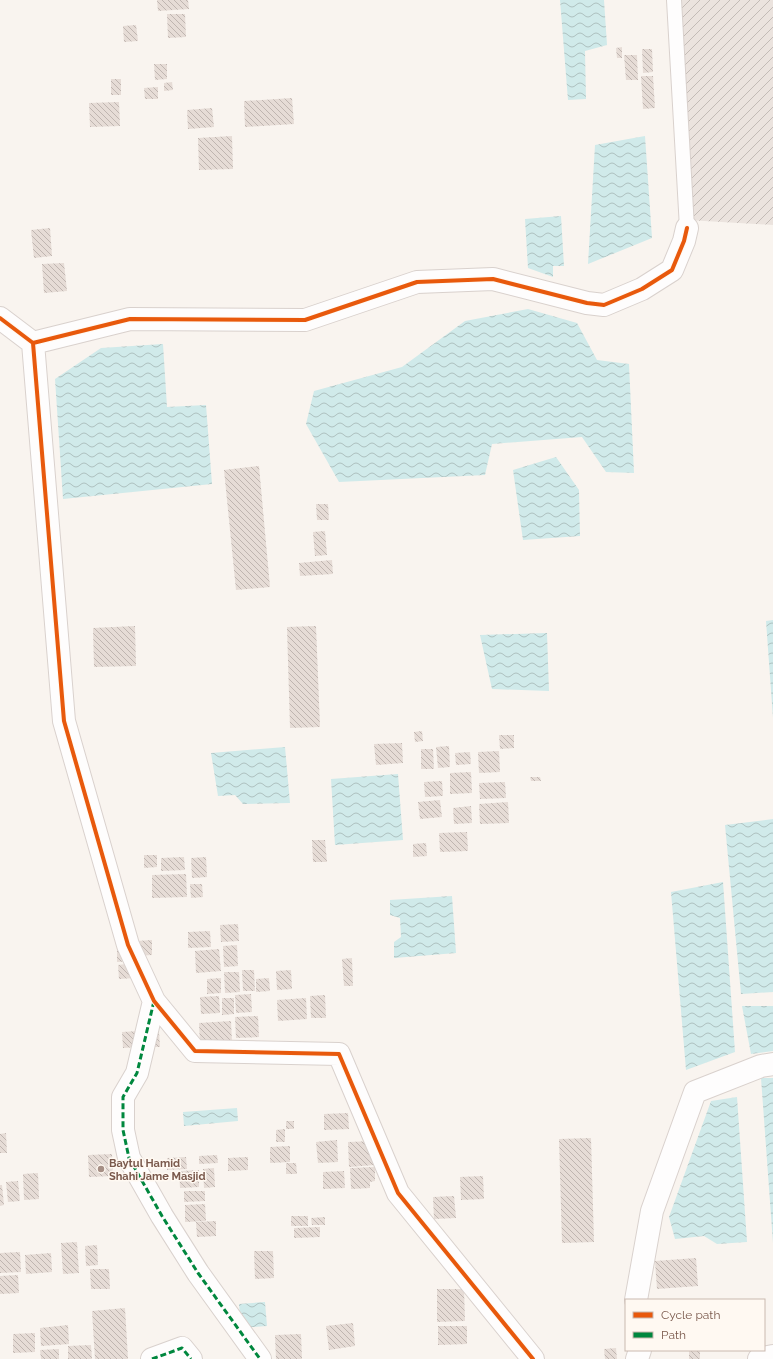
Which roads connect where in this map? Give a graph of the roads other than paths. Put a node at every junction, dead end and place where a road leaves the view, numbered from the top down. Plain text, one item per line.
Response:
1 (674, 0) edge
2 (687, 228) joint
3 (0, 318) edge
4 (33, 343) junction
5 (154, 1001) junction
6 (773, 1064) edge
7 (636, 1299) edge
8 (773, 1356) edge
9 (152, 1359) edge
10 (191, 1359) edge
11 (260, 1359) edge
12 (533, 1359) edge
13 (759, 1359) edge

1 - 2 lane
2 - 4 street
3 - 4 street
4 - 5 street
5 - 11 street
5 - 12 street
6 - 7 street
8 - 13 street
9 - 10 street

